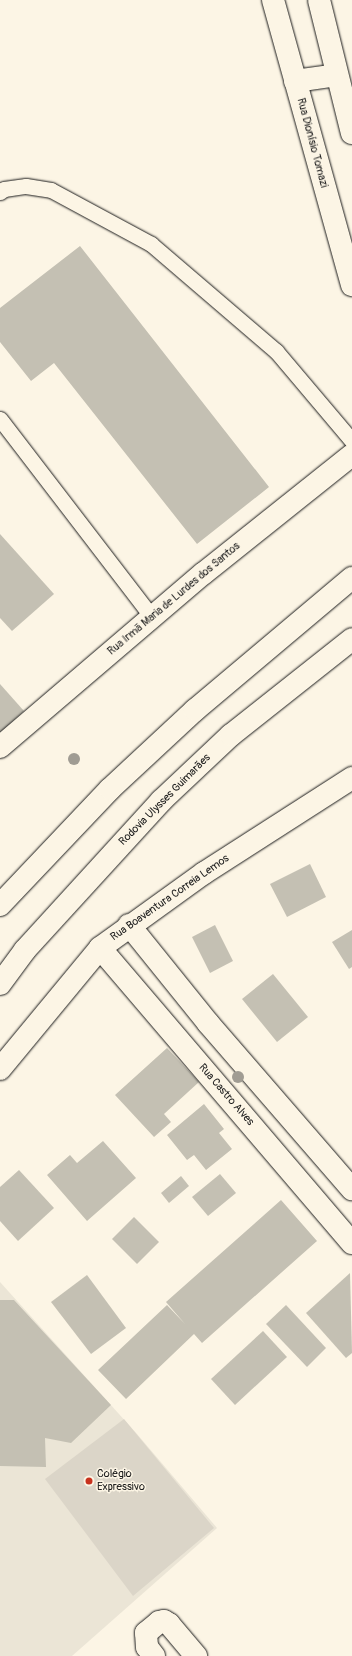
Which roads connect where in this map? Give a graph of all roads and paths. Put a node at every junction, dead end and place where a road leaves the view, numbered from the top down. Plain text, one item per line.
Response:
1 (273, 0) edge
2 (319, 0) edge
3 (338, 75) junction
4 (295, 81) junction
5 (352, 133) edge
6 (0, 192) edge
7 (346, 242) edge
8 (352, 285) edge
9 (0, 419) edge
10 (352, 441) edge
11 (352, 455) edge
12 (352, 578) edge
13 (152, 617) junction
14 (352, 639) edge
15 (0, 747) edge
16 (352, 778) edge
17 (0, 905) edge
18 (129, 924) junction
19 (100, 948) junction
20 (0, 984) edge
21 (208, 1023) junction
22 (185, 1047) junction
23 (0, 1069) edge
24 (279, 1104) junction
25 (254, 1128) junction
26 (352, 1189) edge
27 (348, 1230) edge
28 (154, 1656) edge
29 (196, 1656) edge

1 - 4 main road, Rua Dionísio Tomazi
2 - 3 main road
3 - 4 main road
3 - 5 main road
4 - 7 main road, Rua Dionísio Tomazi
6 - 10 lane
7 - 8 main road, Rua Dionísio Tomazi
9 - 13 lane
11 - 13 main road, Rua Irmã Maria de Lurdes dos Santos
12 - 17 main road
13 - 15 main road, Rua Irmã Maria de Lurdes dos Santos
14 - 20 main road, Rodovia Ulysses Guimarães
16 - 18 main road, Rua Boaventura Correia Lemos
18 - 19 main road, Rua Boaventura Correia Lemos
18 - 21 main road
19 - 22 main road, Rua Castro Alves
19 - 23 main road, Rua Boaventura Correia Lemos
21 - 22 main road
21 - 24 main road
22 - 25 main road, Rua Castro Alves
24 - 25 main road
24 - 26 main road
25 - 27 main road, Rua Castro Alves
28 - 29 main road

